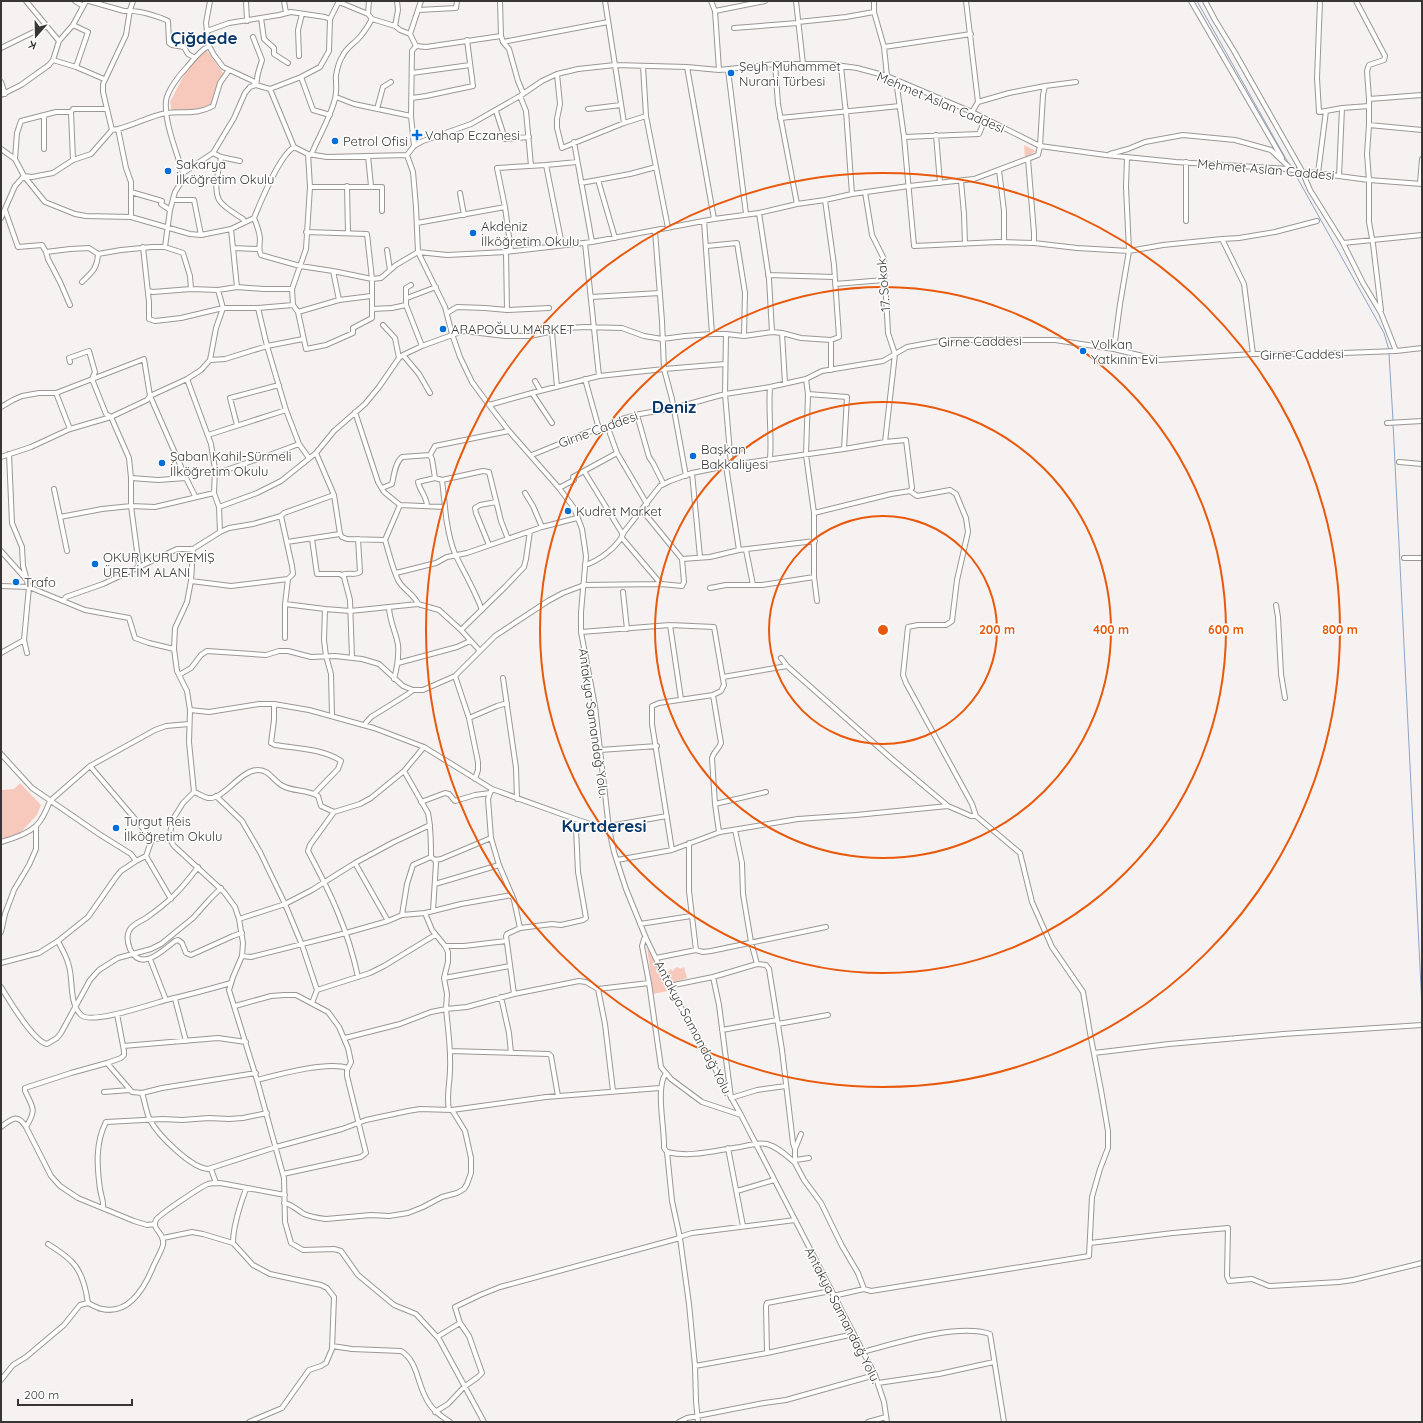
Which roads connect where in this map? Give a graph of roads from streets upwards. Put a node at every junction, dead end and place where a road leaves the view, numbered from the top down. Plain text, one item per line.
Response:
1 (26, 1) edge
2 (75, 1) edge
3 (86, 1) edge
4 (89, 1) edge
5 (133, 1) edge
6 (210, 1) edge
7 (246, 1) edge
8 (284, 1) edge
9 (339, 1) edge
10 (370, 1) edge
11 (397, 1) edge
12 (421, 1) edge
13 (457, 1) edge
14 (500, 1) edge
15 (605, 1) edge
16 (711, 1) edge
17 (765, 1) edge
18 (796, 1) edge
19 (874, 1) edge
20 (966, 1) edge
21 (1191, 1) edge
22 (1205, 1) edge
23 (1320, 1) edge
24 (1356, 1) edge
25 (83, 6) junction
26 (130, 10) junction
27 (418, 10) junction
28 (715, 11) junction
29 (874, 12) junction
30 (286, 13) junction
31 (302, 14) junction
32 (368, 14) junction
33 (261, 18) junction
34 (330, 19) junction
35 (372, 19) junction
36 (247, 21) junction
37 (608, 22) junction
38 (798, 23) junction
39 (73, 25) junction
40 (46, 26) junction
41 (395, 26) junction
42 (734, 28) dead end
43 (207, 31) junction
44 (410, 34) junction
45 (971, 34) junction
46 (501, 36) junction
47 (253, 37) dead end
48 (467, 40) junction
49 (59, 41) junction
50 (503, 42) junction
51 (209, 46) junction
52 (416, 46) junction
53 (884, 47) junction
54 (1, 48) edge
55 (300, 56) dead end
56 (194, 58) junction
57 (53, 60) junction
58 (288, 63) dead end
59 (775, 64) junction
60 (803, 64) junction
61 (470, 65) junction
62 (615, 65) junction
63 (643, 66) junction
64 (842, 66) junction
65 (76, 67) junction
66 (687, 67) junction
67 (229, 70) junction
68 (719, 70) junction
69 (728, 70) junction
70 (412, 73) junction
71 (556, 74) junction
72 (886, 76) junction
73 (301, 77) junction
74 (104, 79) junction
75 (896, 80) junction
76 (1, 82) edge
77 (391, 82) dead end
78 (1076, 82) dead end
79 (256, 85) junction
80 (1045, 86) junction
81 (270, 89) junction
82 (3, 95) edge
83 (522, 95) junction
84 (1422, 95) edge
85 (336, 96) junction
86 (412, 98) junction
87 (1369, 99) junction
88 (978, 102) junction
89 (621, 105) junction
90 (900, 106) junction
91 (1369, 106) junction
92 (1342, 108) junction
93 (107, 109) junction
94 (377, 109) junction
95 (588, 109) dead end
96 (496, 111) junction
97 (846, 111) junction
98 (1326, 111) junction
99 (71, 112) junction
100 (972, 112) junction
101 (167, 113) junction
102 (44, 115) junction
103 (330, 115) junction
104 (411, 116) junction
105 (646, 116) junction
106 (780, 118) junction
107 (985, 119) junction
108 (624, 123) junction
109 (1370, 124) junction
110 (118, 129) junction
111 (112, 130) junction
112 (1422, 130) edge
113 (936, 136) junction
114 (529, 137) junction
115 (904, 137) junction
116 (574, 142) junction
117 (414, 146) junction
118 (1040, 146) junction
119 (294, 147) junction
120 (44, 149) dead end
121 (1, 150) edge
122 (213, 153) junction
123 (309, 154) junction
124 (408, 155) junction
125 (1106, 155) junction
126 (221, 156) junction
127 (368, 156) junction
128 (1127, 157) junction
129 (16, 159) junction
130 (1028, 159) junction
131 (1422, 159) edge
132 (73, 160) junction
133 (240, 161) dead end
134 (578, 162) junction
135 (1186, 162) junction
136 (1284, 162) junction
137 (546, 165) junction
138 (531, 166) junction
139 (656, 167) junction
140 (999, 170) junction
141 (1293, 170) junction
142 (1302, 170) junction
143 (183, 173) junction
144 (1318, 173) junction
145 (24, 176) junction
146 (1339, 176) junction
147 (598, 180) junction
148 (1369, 180) junction
149 (961, 182) junction
150 (581, 183) junction
151 (940, 183) junction
152 (1421, 184) edge
153 (347, 186) junction
154 (371, 186) junction
155 (909, 186) junction
156 (310, 187) junction
157 (131, 192) junction
158 (865, 192) junction
159 (460, 193) dead end
160 (852, 194) junction
161 (174, 200) junction
162 (825, 200) junction
163 (797, 204) junction
164 (505, 207) junction
165 (5, 210) junction
166 (170, 210) junction
167 (382, 211) dead end
168 (759, 213) junction
169 (746, 214) junction
170 (2, 215) edge
171 (464, 216) junction
172 (131, 217) junction
173 (254, 218) junction
174 (714, 219) junction
175 (704, 221) junction
176 (1186, 221) dead end
177 (1317, 221) dead end
178 (245, 222) junction
179 (417, 223) junction
180 (168, 228) junction
181 (668, 228) junction
182 (231, 229) junction
183 (655, 231) junction
184 (306, 232) junction
185 (348, 233) junction
186 (201, 235) junction
187 (1422, 235) edge
188 (615, 238) junction
189 (1222, 239) junction
190 (1372, 240) junction
191 (592, 242) junction
192 (1004, 242) junction
193 (585, 243) junction
194 (1034, 243) junction
195 (1343, 243) junction
196 (965, 244) junction
197 (562, 245) junction
198 (707, 246) junction
199 (143, 247) junction
200 (165, 247) junction
201 (233, 248) junction
202 (259, 249) junction
203 (387, 250) dead end
204 (1129, 251) junction
205 (46, 252) junction
206 (418, 252) junction
207 (506, 252) junction
208 (512, 252) junction
209 (98, 254) junction
210 (300, 266) junction
211 (390, 270) junction
212 (333, 271) junction
213 (768, 275) junction
214 (834, 277) junction
215 (372, 279) junction
216 (884, 280) junction
217 (82, 282) dead end
218 (835, 284) junction
219 (411, 286) dead end
220 (436, 286) junction
221 (237, 287) junction
222 (191, 289) junction
223 (292, 289) junction
224 (218, 290) junction
225 (148, 291) junction
226 (660, 293) junction
227 (371, 296) junction
228 (591, 297) junction
229 (407, 298) junction
230 (339, 300) junction
231 (70, 305) dead end
232 (293, 305) junction
233 (406, 305) junction
234 (223, 308) junction
235 (258, 308) junction
236 (549, 308) dead end
237 (372, 310) junction
238 (507, 310) junction
239 (298, 312) junction
240 (447, 313) junction
241 (1381, 313) junction
242 (383, 325) dead end
243 (594, 328) junction
244 (552, 332) junction
245 (772, 332) junction
246 (782, 333) junction
247 (452, 334) junction
248 (712, 334) junction
249 (726, 334) junction
250 (744, 336) junction
251 (303, 339) junction
252 (662, 339) junction
253 (831, 340) junction
254 (267, 346) junction
255 (422, 346) junction
256 (1422, 348) edge
257 (1114, 349) junction
258 (1396, 351) junction
259 (894, 354) junction
260 (1253, 354) junction
261 (403, 355) junction
262 (398, 358) junction
263 (210, 360) junction
264 (70, 362) dead end
265 (725, 364) junction
266 (664, 369) junction
267 (831, 370) junction
268 (599, 376) junction
269 (187, 378) junction
270 (92, 379) junction
271 (585, 379) junction
272 (806, 379) junction
273 (535, 381) dead end
274 (785, 383) junction
275 (279, 384) junction
276 (557, 386) junction
277 (770, 387) junction
278 (540, 390) junction
279 (532, 392) junction
280 (56, 393) junction
281 (430, 393) dead end
282 (725, 394) junction
283 (808, 394) junction
284 (150, 396) junction
285 (489, 405) junction
286 (1, 407) edge
287 (674, 408) junction
288 (286, 410) junction
289 (355, 412) junction
290 (637, 415) junction
291 (111, 417) junction
292 (1422, 422) edge
293 (552, 423) dead end
294 (1386, 423) dead end
295 (237, 425) junction
296 (608, 428) junction
297 (599, 429) junction
298 (70, 430) junction
299 (509, 431) junction
300 (208, 435) junction
301 (885, 442) junction
302 (299, 444) junction
303 (844, 449) junction
304 (316, 453) junction
305 (617, 453) junction
306 (9, 454) junction
307 (430, 455) junction
308 (532, 455) junction
309 (806, 455) junction
310 (1, 457) edge
311 (309, 458) junction
312 (770, 459) junction
313 (1400, 462) dead end
314 (731, 464) junction
315 (1422, 464) edge
316 (726, 466) junction
317 (584, 471) junction
318 (692, 473) junction
319 (215, 474) junction
320 (686, 476) junction
321 (131, 478) junction
322 (186, 478) junction
323 (435, 478) junction
324 (442, 480) junction
325 (663, 483) junction
326 (382, 488) junction
327 (559, 488) junction
328 (54, 489) dead end
329 (910, 491) junction
330 (214, 493) junction
331 (525, 493) dead end
332 (334, 495) junction
333 (195, 496) junction
334 (496, 502) junction
335 (647, 504) junction
336 (400, 505) junction
337 (132, 506) junction
338 (427, 506) junction
339 (219, 507) junction
340 (445, 507) junction
341 (642, 510) junction
342 (814, 513) junction
343 (281, 516) junction
344 (60, 517) junction
345 (576, 518) junction
346 (542, 527) junction
347 (530, 531) junction
348 (220, 532) junction
349 (340, 534) junction
350 (622, 538) junction
351 (312, 539) junction
352 (508, 539) junction
353 (358, 540) junction
354 (385, 540) junction
355 (815, 541) junction
356 (288, 542) junction
357 (489, 545) junction
358 (193, 549) junction
359 (739, 550) junction
360 (746, 550) junction
361 (1, 551) edge
362 (67, 551) dead end
363 (456, 554) junction
364 (700, 557) junction
365 (1404, 558) dead end
366 (1422, 558) edge
367 (682, 559) junction
368 (585, 565) junction
369 (139, 566) junction
370 (396, 573) junction
371 (342, 575) junction
372 (814, 577) junction
373 (26, 579) junction
374 (288, 579) junction
375 (191, 581) junction
376 (661, 584) junction
377 (584, 585) junction
378 (753, 585) junction
379 (1, 586) edge
380 (29, 587) junction
381 (710, 588) dead end
382 (623, 592) dead end
383 (63, 601) junction
384 (817, 601) dead end
385 (285, 604) junction
386 (418, 604) junction
387 (1276, 605) dead end
388 (389, 608) junction
389 (325, 609) junction
390 (482, 610) junction
391 (350, 611) junction
392 (670, 625) junction
393 (627, 629) junction
394 (461, 630) junction
395 (581, 632) junction
396 (285, 638) dead end
397 (24, 640) junction
398 (470, 640) junction
399 (174, 649) junction
400 (480, 651) junction
401 (1, 653) edge
402 (27, 653) dead end
403 (326, 656) junction
404 (352, 658) junction
405 (781, 658) dead end
406 (398, 663) junction
407 (787, 666) junction
408 (179, 675) junction
409 (455, 676) junction
410 (723, 677) junction
411 (503, 678) dead end
412 (394, 679) junction
413 (413, 690) junction
414 (713, 695) junction
415 (1285, 698) dead end
416 (680, 699) junction
417 (507, 703) junction
418 (274, 704) junction
419 (190, 710) junction
420 (332, 716) junction
421 (469, 718) junction
422 (189, 724) junction
423 (364, 725) junction
424 (657, 746) junction
425 (424, 747) junction
426 (600, 750) junction
427 (1, 754) edge
428 (90, 766) junction
429 (404, 771) junction
430 (475, 779) junction
431 (491, 791) junction
432 (194, 792) junction
433 (766, 792) dead end
434 (314, 794) junction
435 (216, 796) junction
436 (517, 799) junction
437 (50, 801) junction
438 (421, 802) junction
439 (715, 804) junction
440 (948, 806) junction
441 (334, 812) junction
442 (667, 816) junction
443 (976, 816) junction
444 (578, 820) junction
445 (430, 825) junction
446 (36, 826) junction
447 (609, 827) junction
448 (735, 830) junction
449 (718, 832) junction
450 (169, 838) junction
451 (491, 838) junction
452 (152, 839) junction
453 (1, 842) edge
454 (690, 844) junction
455 (672, 850) junction
456 (146, 856) junction
457 (433, 858) junction
458 (617, 860) junction
459 (136, 861) junction
460 (355, 863) junction
461 (499, 865) junction
462 (198, 867) junction
463 (324, 882) junction
464 (435, 884) junction
465 (221, 888) junction
466 (512, 895) junction
467 (171, 899) junction
468 (285, 904) junction
469 (433, 911) junction
470 (425, 913) junction
471 (402, 915) junction
472 (692, 916) junction
473 (239, 919) junction
474 (388, 921) junction
475 (640, 924) junction
476 (826, 927) dead end
477 (520, 928) junction
478 (1, 932) edge
479 (242, 933) junction
480 (346, 933) junction
481 (435, 935) junction
482 (646, 938) junction
483 (58, 940) junction
484 (506, 941) junction
485 (751, 942) junction
486 (302, 945) junction
487 (445, 946) junction
488 (696, 950) junction
489 (132, 953) junction
490 (242, 956) junction
491 (656, 958) junction
492 (150, 959) junction
493 (1, 963) edge
494 (757, 964) junction
495 (510, 966) junction
496 (714, 977) junction
497 (358, 978) junction
498 (444, 978) junction
499 (231, 983) junction
500 (649, 983) junction
501 (669, 986) junction
502 (1, 987) edge
503 (598, 989) junction
504 (316, 990) junction
505 (514, 994) junction
506 (501, 997) junction
507 (175, 999) junction
508 (166, 1000) junction
509 (312, 1003) junction
510 (234, 1006) junction
511 (76, 1007) junction
512 (446, 1009) junction
513 (117, 1014) junction
514 (828, 1016) dead end
515 (778, 1022) junction
516 (1422, 1025) edge
517 (722, 1030) junction
518 (345, 1038) junction
519 (186, 1041) junction
520 (246, 1042) junction
521 (123, 1046) junction
522 (450, 1051) junction
523 (511, 1053) junction
524 (1094, 1053) junction
525 (107, 1063) junction
526 (348, 1068) junction
527 (256, 1073) junction
528 (666, 1073) junction
529 (258, 1080) junction
530 (786, 1086) junction
531 (660, 1088) junction
532 (130, 1090) junction
533 (613, 1091) junction
534 (104, 1092) dead end
535 (142, 1093) junction
536 (558, 1096) junction
537 (731, 1098) junction
538 (451, 1110) junction
539 (267, 1113) junction
540 (741, 1115) junction
541 (150, 1120) junction
542 (359, 1124) junction
543 (1, 1127) edge
544 (26, 1127) junction
545 (801, 1134) dead end
546 (756, 1144) junction
547 (276, 1146) junction
548 (728, 1148) junction
549 (795, 1149) junction
550 (667, 1152) junction
551 (809, 1158) dead end
552 (795, 1161) junction
553 (211, 1169) junction
554 (284, 1174) junction
555 (774, 1180) junction
556 (216, 1183) junction
557 (246, 1189) junction
558 (737, 1191) junction
559 (285, 1195) junction
560 (284, 1203) junction
561 (103, 1208) junction
562 (795, 1220) junction
563 (155, 1224) junction
564 (743, 1226) junction
565 (163, 1238) junction
566 (680, 1238) junction
567 (233, 1243) junction
568 (1090, 1243) junction
569 (48, 1244) dead end
570 (1422, 1263) edge
571 (864, 1289) junction
572 (831, 1291) junction
573 (833, 1296) junction
574 (88, 1303) junction
575 (460, 1323) junction
576 (854, 1334) junction
577 (437, 1337) junction
578 (332, 1346) junction
579 (863, 1352) junction
580 (767, 1353) junction
581 (994, 1362) junction
582 (695, 1366) junction
583 (875, 1375) junction
584 (1, 1380) edge
585 (878, 1383) junction
586 (464, 1387) junction
587 (435, 1412) junction
588 (697, 1416) junction
589 (886, 1417) junction
590 (249, 1422) edge
591 (450, 1422) edge
592 (484, 1422) edge
593 (679, 1422) edge
594 (698, 1422) edge
595 (868, 1422) edge
596 (887, 1422) edge
597 (1004, 1422) edge

1 - 40 street
2 - 25 street
3 - 25 street
4 - 26 street
5 - 26 street
6 - 43 street
7 - 36 street
8 - 30 street
9 - 32 street
9 - 34 street
10 - 32 street
11 - 41 street
12 - 27 street
13 - 27 street
14 - 46 street
15 - 37 street
16 - 28 street
17 - 28 street
18 - 38 street
19 - 29 street
20 - 45 street
21 - 136 street
22 - 142 street
23 - 98 street
24 - 87 street
25 - 39 street
26 - 56 street
26 - 74 street
27 - 44 street
28 - 68 street
29 - 38 street
29 - 53 street
30 - 31 street
30 - 33 street
31 - 34 street
31 - 55 street
32 - 35 street
33 - 36 street
33 - 58 street
34 - 73 street
35 - 41 street
35 - 85 street
36 - 43 street
37 - 50 street
37 - 62 street
38 - 42 street
38 - 60 street
39 - 49 street
39 - 65 street
40 - 49 street
40 - 54 street
41 - 44 street
43 - 51 street
44 - 52 street
45 - 53 street
45 - 88 street
46 - 48 street
46 - 50 street
47 - 79 street
48 - 52 street
48 - 61 street
49 - 57 street
50 - 83 street
51 - 56 street
51 - 67 street
52 - 70 street
53 - 72 street
56 - 101 street
57 - 65 street
57 - 82 street
59 - 60 street, Mehmet Aslan Caddesi
59 - 69 street, Mehmet Aslan Caddesi
59 - 106 street
60 - 64 street, Mehmet Aslan Caddesi
61 - 70 street
61 - 86 street
62 - 63 street, Mehmet Aslan Caddesi
62 - 71 street, Mehmet Aslan Caddesi
62 - 89 street
63 - 66 street, Mehmet Aslan Caddesi
63 - 105 street
64 - 72 street, Mehmet Aslan Caddesi
64 - 97 street
65 - 74 street
66 - 68 street, Mehmet Aslan Caddesi
66 - 174 street
67 - 79 street
67 - 101 street
68 - 69 street, Mehmet Aslan Caddesi
69 - 169 street
70 - 86 street
71 - 83 street, Mehmet Aslan Caddesi
71 - 116 street
72 - 75 street, Mehmet Aslan Caddesi
73 - 81 street
73 - 103 street
74 - 93 street
75 - 90 street
75 - 100 street, Mehmet Aslan Caddesi
76 - 82 street
77 - 94 street
78 - 80 street
79 - 81 street
79 - 122 street
80 - 88 street
80 - 118 street
81 - 119 street
83 - 96 street, Mehmet Aslan Caddesi
83 - 114 street
84 - 87 street
85 - 94 street
85 - 103 street
86 - 104 street
87 - 91 street
88 - 100 street
89 - 95 street
89 - 108 street
90 - 97 street
90 - 115 street
91 - 92 street
91 - 109 street
92 - 98 street
92 - 146 street
93 - 99 street
93 - 111 street
94 - 104 street
96 - 114 street
96 - 117 street, Mehmet Aslan Caddesi
97 - 106 street
97 - 160 street
98 - 144 street
99 - 102 street
99 - 132 street
100 - 107 street, Mehmet Aslan Caddesi
101 - 110 street
101 - 143 street
102 - 120 street
102 - 129 street
103 - 123 street
104 - 117 street
105 - 108 street
105 - 139 street
106 - 163 street
107 - 113 street
107 - 118 street, Mehmet Aslan Caddesi
108 - 116 street
109 - 112 street
109 - 148 street
110 - 111 street
110 - 157 street
111 - 132 street
113 - 115 street
113 - 151 street
114 - 138 street
115 - 155 street
116 - 134 street
117 - 124 street
118 - 125 street, Mehmet Aslan Caddesi
118 - 130 street
119 - 123 street
119 - 173 street
121 - 129 street
122 - 126 street
122 - 143 street
123 - 127 street
123 - 156 street
124 - 127 street
124 - 179 street, Antakya Samandağ Yolu.
125 - 128 street, Mehmet Aslan Caddesi
125 - 136 street
126 - 133 street
126 - 178 street
127 - 154 street
128 - 135 street, Mehmet Aslan Caddesi
128 - 204 street
129 - 145 street
130 - 140 street
130 - 194 street
131 - 152 street
132 - 145 street
134 - 137 street
134 - 150 street
135 - 141 street, Mehmet Aslan Caddesi
135 - 176 street
136 - 141 street
137 - 138 street
137 - 197 street
138 - 164 street
139 - 147 street
139 - 181 street
140 - 149 street
140 - 192 street
141 - 142 street, Mehmet Aslan Caddesi
142 - 144 street, Mehmet Aslan Caddesi
142 - 195 street
143 - 161 street
144 - 146 street, Mehmet Aslan Caddesi
145 - 165 street
145 - 172 street
146 - 148 street, Mehmet Aslan Caddesi
147 - 150 street
147 - 188 street
148 - 152 street, Mehmet Aslan Caddesi
148 - 190 street
149 - 151 street
149 - 196 street
150 - 191 street
151 - 155 street
153 - 154 street
153 - 156 street
153 - 185 street
154 - 167 street
155 - 158 street
155 - 196 street
156 - 184 street
157 - 166 street
157 - 172 street
158 - 160 street
158 - 216 street, 17. Sokak
159 - 171 street
160 - 162 street
161 - 166 street
161 - 186 street
162 - 163 street
162 - 214 street
163 - 168 street
164 - 171 street
164 - 208 street
165 - 170 street
165 - 205 street
166 - 180 street
168 - 169 street
168 - 213 street
169 - 174 street
171 - 179 street
172 - 180 street
173 - 178 street
173 - 202 street
174 - 175 street
175 - 181 street
175 - 198 street
177 - 189 street
178 - 182 street
179 - 206 street, Antakya Samandağ Yolu.
180 - 186 street
180 - 200 street
181 - 183 street
182 - 186 street
182 - 201 street
183 - 188 street
183 - 226 street
184 - 185 street
184 - 210 street
185 - 215 street
187 - 190 street
188 - 191 street
189 - 204 street
189 - 260 street
190 - 195 street
190 - 241 street
191 - 193 street
192 - 194 street
192 - 196 street
193 - 197 street
193 - 228 street
194 - 204 street
195 - 241 street
197 - 208 street
198 - 248 street
198 - 250 street
199 - 200 street
199 - 209 street
199 - 225 street
200 - 222 street
201 - 202 street
201 - 221 street
202 - 210 street
203 - 211 street
204 - 257 street
205 - 209 street
205 - 231 street
206 - 207 street
206 - 211 street
206 - 220 street, Antakya Samandağ Yolu.
207 - 208 street
207 - 238 street
209 - 217 street
210 - 212 street
210 - 223 street
211 - 215 street
212 - 215 street
212 - 230 street
213 - 214 street
213 - 245 street
214 - 218 street
215 - 227 street
216 - 218 street
216 - 259 street, 17. Sokak
218 - 253 street
219 - 229 street
220 - 229 street
220 - 240 street, Antakya Samandağ Yolu.
221 - 223 street
221 - 224 street
222 - 224 street
222 - 225 street
223 - 232 street
224 - 234 street
225 - 234 street
226 - 228 street
226 - 252 street
227 - 230 street
227 - 237 street
228 - 243 street
229 - 233 street
230 - 239 street
232 - 235 street
232 - 239 street
233 - 237 street
233 - 255 street
234 - 235 street
234 - 263 street
235 - 254 street
236 - 238 street
237 - 251 street
238 - 240 street
239 - 251 street
240 - 247 street, Antakya Samandağ Yolu.
241 - 258 street
242 - 262 street
243 - 244 street
243 - 252 street
243 - 268 street
244 - 247 street
244 - 276 street
245 - 246 street
245 - 250 street
246 - 253 street
246 - 274 street
247 - 255 street
247 - 285 street, Antakya Samandağ Yolu.
248 - 249 street
248 - 252 street
249 - 250 street
249 - 265 street
251 - 254 street
252 - 266 street
253 - 267 street
254 - 263 street
254 - 275 street
255 - 261 street
256 - 258 street, Girne Caddesi
257 - 259 street, Girne Caddesi
257 - 260 street, Girne Caddesi
258 - 260 street, Girne Caddesi
259 - 267 street, Girne Caddesi
259 - 301 street
261 - 262 street
261 - 281 street
262 - 289 street
263 - 269 street
264 - 270 street
265 - 266 street
265 - 282 street
266 - 268 street
266 - 287 street
267 - 272 street, Girne Caddesi
268 - 271 street
269 - 284 street
269 - 300 street
270 - 280 street
270 - 284 street
270 - 291 street
271 - 276 street
271 - 297 street
272 - 274 street, Girne Caddesi
272 - 283 street
273 - 278 street
274 - 277 street, Girne Caddesi
275 - 288 street
275 - 295 street
276 - 278 street
277 - 282 street, Girne Caddesi
277 - 312 street
278 - 279 street
279 - 285 street
279 - 293 street
280 - 286 street
280 - 298 street
282 - 287 street, Girne Caddesi
282 - 314 street
283 - 303 street
283 - 309 street
284 - 291 street
284 - 322 street
285 - 299 street, Antakya Samandağ Yolu.
287 - 290 street, Girne Caddesi
287 - 320 street
288 - 295 street
288 - 302 street
289 - 304 street
289 - 326 street
290 - 296 street, Girne Caddesi
290 - 325 street
291 - 298 street
291 - 321 street
292 - 294 street
295 - 300 street
296 - 297 street, Girne Caddesi
296 - 305 street
297 - 308 street, Girne Caddesi
298 - 306 street
299 - 307 street
299 - 308 street, Antakya Samandağ Yolu.
300 - 319 street
301 - 303 street
301 - 329 street
302 - 311 street
302 - 319 street
303 - 309 street
304 - 311 street
304 - 332 street
305 - 317 street
305 - 335 street
306 - 310 street
306 - 373 street
307 - 323 street
307 - 326 street
308 - 327 street, Antakya Samandağ Yolu.
309 - 312 street
309 - 342 street
311 - 339 street
312 - 314 street
313 - 315 street
314 - 316 street
316 - 318 street
316 - 359 street
317 - 327 street
317 - 350 street
318 - 320 street
318 - 364 street
319 - 330 street
320 - 325 street
321 - 322 street
321 - 337 street
322 - 333 street
323 - 324 street
323 - 338 street
324 - 334 street
324 - 340 street
325 - 335 street
326 - 336 street
327 - 345 street, Antakya Samandağ Yolu.
328 - 344 street
329 - 342 street
329 - 443 street
330 - 333 street
330 - 339 street
331 - 346 street
332 - 343 street
332 - 349 street
333 - 337 street
334 - 352 street
334 - 357 street
335 - 341 street
336 - 338 street
336 - 354 street
337 - 344 street
337 - 369 street
338 - 340 street
339 - 348 street
340 - 363 street
341 - 350 street
341 - 367 street
342 - 355 street
343 - 348 street
343 - 356 street
344 - 362 street
345 - 346 street
345 - 368 street, Antakya Samandağ Yolu.
346 - 347 street
347 - 352 street
347 - 390 street
348 - 358 street
349 - 351 street
349 - 353 street
350 - 368 street
350 - 376 street
351 - 356 street
351 - 371 street
352 - 357 street
353 - 354 street
353 - 371 street
354 - 370 street
355 - 360 street
355 - 372 street
356 - 374 street
357 - 363 street
358 - 369 street
358 - 375 street
359 - 360 street
359 - 364 street
360 - 378 street
361 - 373 street
363 - 370 street
363 - 390 street
364 - 367 street
365 - 366 street
367 - 376 street
368 - 377 street, Antakya Samandağ Yolu.
369 - 383 street
370 - 386 street
371 - 391 street
372 - 378 street
372 - 384 street
373 - 380 street
374 - 375 street
374 - 385 street
375 - 399 street
376 - 377 street
377 - 395 street, Antakya Samandağ Yolu.
377 - 400 street
378 - 381 street
379 - 380 street
380 - 383 street
380 - 397 street
382 - 393 street
383 - 399 street
385 - 389 street
385 - 396 street
386 - 388 street
386 - 394 street
387 - 415 street
388 - 391 street
388 - 406 street
389 - 391 street
389 - 403 street
390 - 394 street
391 - 404 street
392 - 393 street
392 - 410 street
392 - 416 street
393 - 395 street
394 - 398 street
395 - 426 street, Antakya Samandağ Yolu.
397 - 401 street
397 - 402 street
398 - 400 street
398 - 406 street
399 - 408 street
400 - 409 street
403 - 404 street
403 - 408 street
403 - 420 street
404 - 412 street
405 - 407 street
406 - 412 street
407 - 410 street
407 - 440 street
408 - 419 street
409 - 413 street
409 - 421 street
410 - 414 street
411 - 417 street
412 - 413 street
413 - 423 street
414 - 416 street
414 - 439 street
416 - 424 street
417 - 421 street
417 - 436 street
418 - 419 street
418 - 420 street
418 - 434 street
419 - 422 street
420 - 423 street
421 - 430 street
422 - 428 street
422 - 432 street
423 - 425 street
424 - 426 street
424 - 442 street
425 - 429 street
425 - 430 street
426 - 447 street, Antakya Samandağ Yolu.
427 - 437 street
428 - 437 street
428 - 452 street
429 - 438 street
429 - 441 street
430 - 431 street
431 - 436 street
431 - 438 street
431 - 451 street
432 - 435 street
432 - 450 street
433 - 439 street
434 - 435 street
434 - 441 street
435 - 468 street
436 - 444 street
437 - 446 street
437 - 459 street
438 - 445 street
439 - 449 street
440 - 443 street
440 - 448 street
441 - 463 street
442 - 447 street
442 - 455 street
443 - 524 street
444 - 447 street
444 - 477 street
445 - 457 street
445 - 460 street
446 - 453 street
446 - 478 street
447 - 458 street, Antakya Samandağ Yolu.
448 - 449 street
448 - 485 street
449 - 454 street
450 - 452 street
450 - 462 street
451 - 457 street
451 - 461 street
452 - 456 street
454 - 455 street
454 - 472 street
455 - 458 street
456 - 459 street
456 - 467 street
457 - 464 street
457 - 471 street
458 - 475 street, Antakya Samandağ Yolu.
459 - 483 street
460 - 463 street
460 - 474 street
461 - 464 street
461 - 466 street
462 - 465 street
462 - 467 street
463 - 468 street
463 - 480 street
464 - 469 street
465 - 473 street
465 - 489 street
466 - 469 street
466 - 477 street
467 - 489 street
468 - 473 street
468 - 486 street
469 - 470 street
470 - 471 street
470 - 481 street
471 - 474 street
472 - 475 street
472 - 488 street
473 - 479 street
474 - 480 street
475 - 482 street, Antakya Samandağ Yolu.
476 - 485 street
477 - 484 street
479 - 490 street
479 - 492 street
480 - 486 street
480 - 497 street
481 - 487 street
481 - 497 street
482 - 491 street, Antakya Samandağ Yolu.
482 - 500 street
483 - 493 street
483 - 511 street
484 - 487 street
484 - 495 street
485 - 488 street
485 - 494 street
486 - 490 street
486 - 504 street
487 - 498 street
488 - 491 street
489 - 492 street
489 - 511 street
490 - 499 street
491 - 501 street, Antakya Samandağ Yolu.
492 - 508 street
494 - 496 street
494 - 515 street
495 - 498 street
495 - 505 street
496 - 501 street
496 - 517 street
497 - 504 street
498 - 512 street
499 - 507 street
499 - 510 street
500 - 503 street
500 - 528 street
501 - 537 street, Antakya Samandağ Yolu.
502 - 511 street
503 - 505 street
503 - 533 street
504 - 509 street
505 - 506 street
506 - 512 street
506 - 523 street
507 - 508 street
507 - 519 street
508 - 513 street
509 - 510 street
509 - 518 street
510 - 520 street
511 - 513 street
512 - 518 street
512 - 522 street
513 - 521 street
514 - 515 street
515 - 517 street
515 - 530 street
516 - 524 street
517 - 537 street
518 - 526 street
519 - 520 street
519 - 521 street
520 - 527 street
521 - 525 street
522 - 523 street
522 - 538 street
523 - 536 street
524 - 568 street
525 - 532 street
525 - 544 street
526 - 529 street
526 - 542 street
527 - 529 street
527 - 535 street
528 - 531 street
528 - 540 street
529 - 539 street
530 - 537 street
530 - 549 street
531 - 533 street
531 - 550 street
532 - 534 street
532 - 535 street
533 - 536 street
535 - 541 street
536 - 538 street
537 - 540 street, Antakya Samandağ Yolu.
538 - 542 street
538 - 560 street
539 - 541 street
539 - 547 street
540 - 546 street, Antakya Samandağ Yolu.
541 - 553 street
541 - 561 street
542 - 547 street
542 - 554 street
543 - 544 street
544 - 561 street
545 - 549 street
546 - 548 street
546 - 552 street
546 - 555 street, Antakya Samandağ Yolu.
547 - 553 street
547 - 554 street
548 - 550 street
548 - 558 street
549 - 552 street
550 - 566 street
551 - 552 street
552 - 571 street
553 - 556 street
554 - 559 street
555 - 558 street
555 - 562 street, Antakya Samandağ Yolu.
556 - 557 street
556 - 563 street
557 - 559 street
557 - 567 street
558 - 564 street
559 - 560 street
560 - 577 street
561 - 563 street
562 - 564 street
562 - 572 street, Antakya Samandağ Yolu.
563 - 565 street
564 - 566 street
565 - 567 street
565 - 574 street
566 - 575 street
566 - 582 street
567 - 578 street
568 - 570 street
568 - 571 street
569 - 574 street
571 - 573 street
572 - 573 street, Antakya Samandağ Yolu.
572 - 580 street
573 - 576 street, Antakya Samandağ Yolu.
574 - 584 street
575 - 577 street
575 - 586 street
576 - 579 street, Antakya Samandağ Yolu.
576 - 580 street
577 - 586 street
578 - 587 street
578 - 590 street
579 - 581 street
579 - 583 street, Antakya Samandağ Yolu.
580 - 582 street
581 - 585 street
581 - 597 street
582 - 588 street
583 - 585 street, Antakya Samandağ Yolu.
583 - 588 street
585 - 589 street, Antakya Samandağ Yolu.
586 - 587 street
586 - 592 street
587 - 591 street
588 - 593 street
588 - 594 street
589 - 595 street
589 - 596 street, Antakya Samandağ Yolu.

